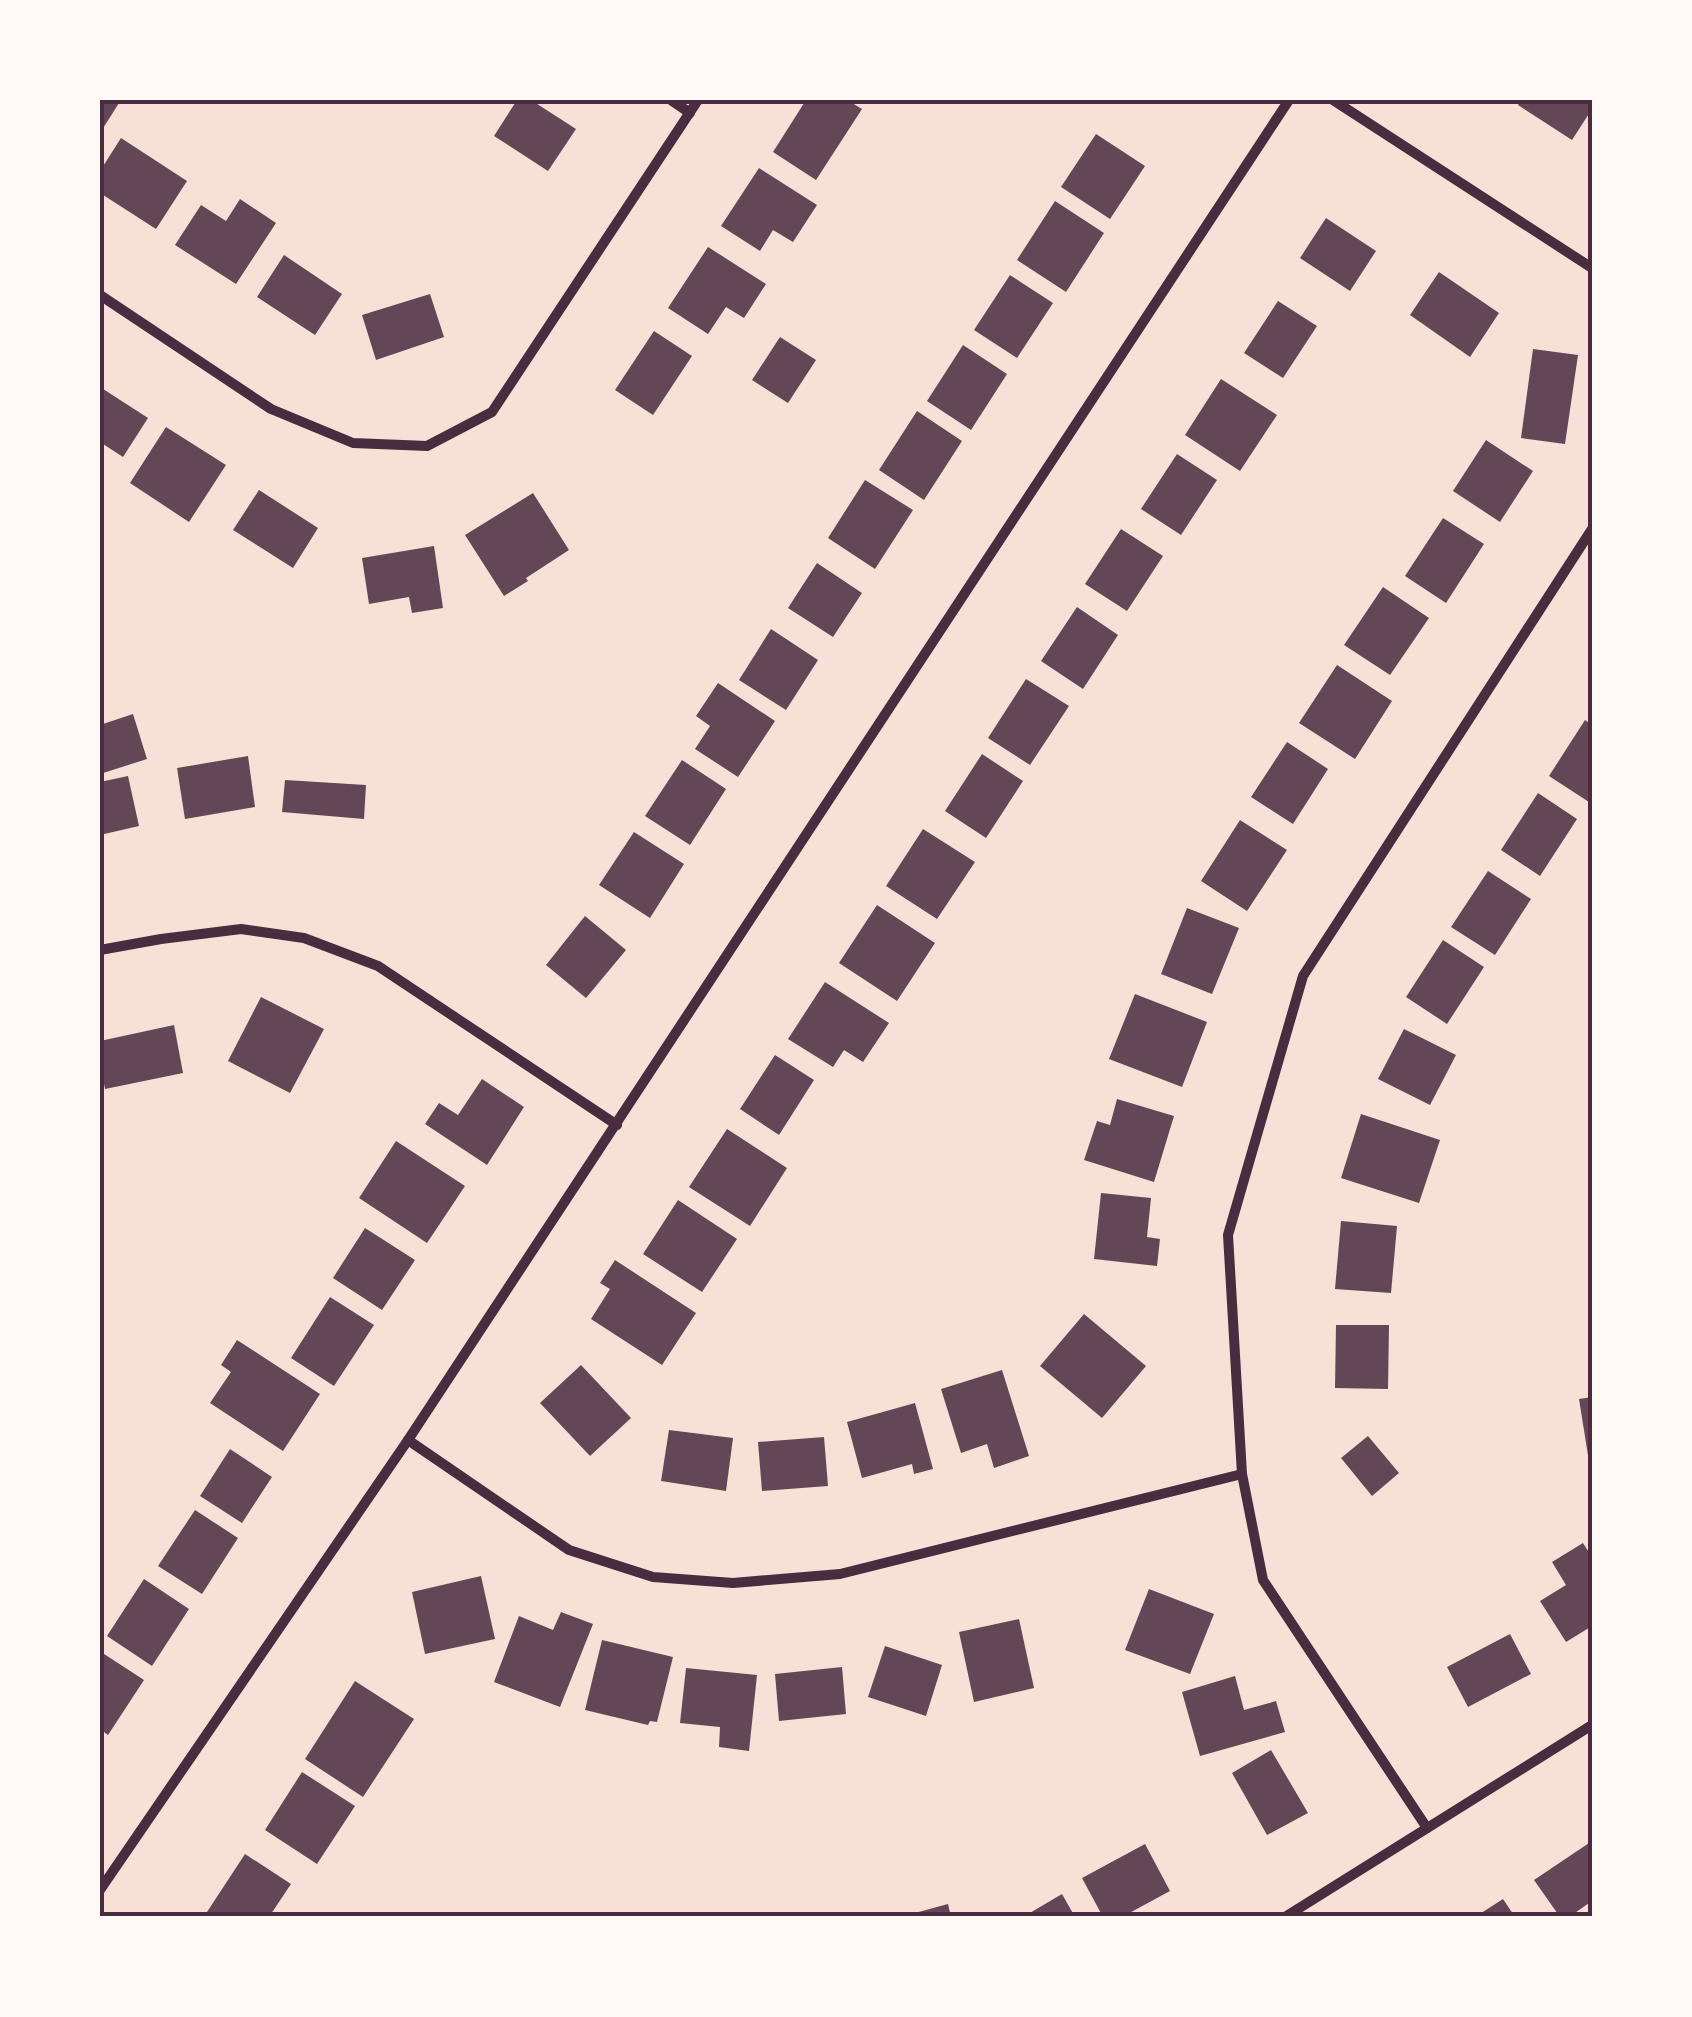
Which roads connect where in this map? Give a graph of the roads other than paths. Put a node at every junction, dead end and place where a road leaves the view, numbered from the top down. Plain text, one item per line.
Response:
1 (671, 100) edge
2 (698, 100) edge
3 (1289, 100) edge
4 (1332, 100) edge
5 (690, 113) junction
6 (1592, 268) edge
7 (100, 295) edge
8 (1592, 529) edge
9 (100, 950) edge
10 (617, 1125) junction
11 (408, 1440) junction
12 (1242, 1474) junction
13 (1592, 1725) edge
14 (1427, 1828) junction
15 (100, 1890) edge
16 (1285, 1917) edge

1 - 5 street
2 - 5 street
3 - 10 street
4 - 6 street
5 - 7 street
8 - 12 street
9 - 10 street
10 - 11 street
11 - 12 street
11 - 15 street
12 - 14 street
13 - 14 street
14 - 16 street

